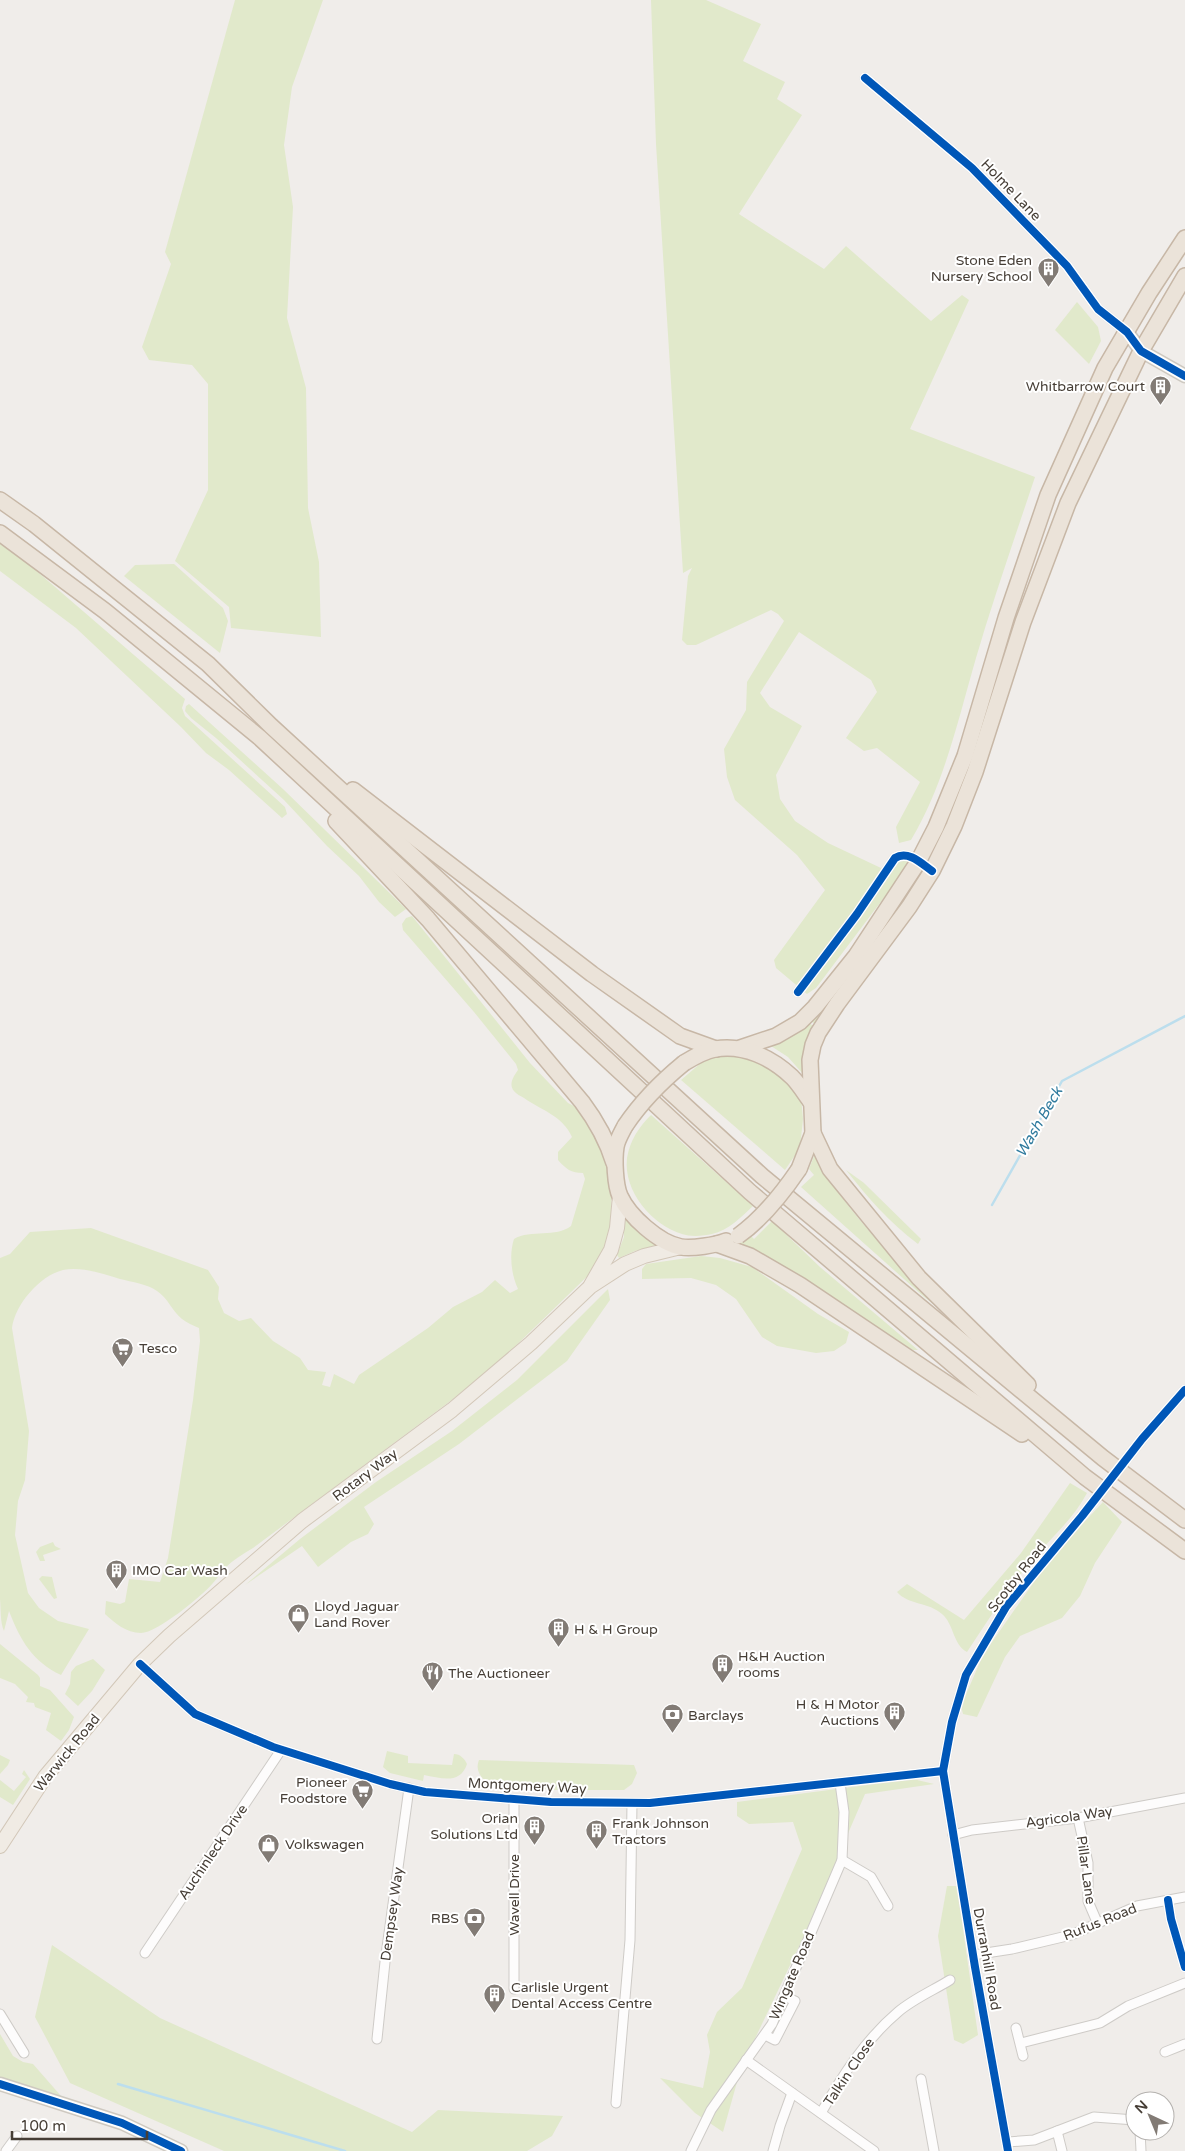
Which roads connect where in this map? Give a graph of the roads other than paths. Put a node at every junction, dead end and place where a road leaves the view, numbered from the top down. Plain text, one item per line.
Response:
1 (865, 78) dead end
2 (1185, 238) edge
3 (1185, 276) edge
4 (1126, 332) junction
5 (1141, 351) junction
6 (1185, 376) edge
7 (0, 500) edge
8 (0, 532) edge
9 (271, 726) junction
10 (259, 737) junction
11 (918, 862) junction
12 (932, 871) junction
13 (798, 992) dead end
14 (740, 1048) junction
15 (716, 1049) junction
16 (811, 1102) junction
17 (813, 1133) junction
18 (614, 1163) junction
19 (620, 1196) junction
20 (717, 1244) junction
21 (681, 1247) junction
22 (591, 1286) junction
23 (1185, 1390) edge
24 (1103, 1458) junction
25 (1085, 1476) junction
26 (1185, 1520) edge
27 (1185, 1551) edge
28 (140, 1664) junction
29 (280, 1750) junction
30 (943, 1771) junction
31 (840, 1783) junction
32 (409, 1788) junction
33 (1185, 1798) edge
34 (514, 1800) junction
35 (632, 1803) junction
36 (1078, 1818) junction
37 (953, 1835) junction
38 (0, 1846) edge
39 (842, 1860) junction
40 (1185, 1897) edge
41 (1168, 1900) junction
42 (888, 1906) dead end
43 (1097, 1922) junction
44 (145, 1953) dead end
45 (973, 1954) junction
46 (1185, 1967) edge
47 (950, 1980) dead end
48 (1185, 1983) edge
49 (514, 1989) dead end
50 (0, 2014) edge
51 (1016, 2028) dead end
52 (377, 2039) dead end
53 (1020, 2042) junction
54 (1185, 2044) edge
55 (1165, 2052) dead end
56 (24, 2053) dead end
57 (1023, 2056) dead end
58 (746, 2060) junction
59 (921, 2079) dead end
60 (0, 2084) edge
61 (792, 2093) junction
62 (616, 2103) dead end
63 (822, 2113) junction
64 (1125, 2119) edge
65 (1056, 2131) junction
66 (16, 2136) dead end
67 (1008, 2146) edge
68 (6, 2151) edge
69 (181, 2151) edge
70 (691, 2151) edge
71 (774, 2151) edge
72 (874, 2151) edge
73 (934, 2151) edge
74 (1062, 2151) edge

1 - 4 street, Holme Lane
2 - 4 highway
3 - 5 highway
4 - 5 street
4 - 11 highway
5 - 6 street
5 - 12 highway
7 - 9 highway
8 - 10 highway
9 - 15 highway
9 - 24 highway
10 - 18 highway
10 - 25 highway
11 - 12 street
11 - 13 street
11 - 14 highway
12 - 16 highway
14 - 15 highway
14 - 16 highway
15 - 18 highway, bridge
16 - 17 highway
17 - 20 highway, bridge
17 - 24 highway
18 - 19 highway
19 - 21 highway
19 - 22 main road, Rotary Way
20 - 21 highway
20 - 25 highway
21 - 22 main road, Rotary Way
22 - 28 main road, Rotary Way
23 - 30 street, Scotby Road, bridge
24 - 26 highway
25 - 27 highway
28 - 29 street, Montgomery Way
28 - 38 main road, Warwick Road
29 - 32 street, Montgomery Way
29 - 44 street, Auchinleck Drive
30 - 31 street, Montgomery Way
30 - 37 street, Durranhill Road
31 - 35 street, Montgomery Way
31 - 39 street, Wingate Road
32 - 34 street, Montgomery Way
32 - 52 street, Dempsey Way
33 - 36 street, Agricola Way
34 - 35 street, Montgomery Way
34 - 49 street, Wavell Drive
35 - 62 street
36 - 37 street, Agricola Way
36 - 43 street, Pillar Lane
37 - 45 street, Durranhill Road
39 - 42 street
39 - 58 street, Wingate Road
40 - 41 street, Rufus Road
41 - 43 street, Rufus Road
41 - 46 street
43 - 45 street, Rufus Road
45 - 67 street, Durranhill Road
47 - 63 street, Talkin Close
48 - 53 street
50 - 56 street
51 - 53 street
53 - 57 street
54 - 55 street
58 - 61 street
58 - 70 street, Wingate Road
59 - 73 street
60 - 69 street
61 - 63 street
61 - 71 street
63 - 72 street
64 - 65 street
65 - 67 street
65 - 74 street
66 - 68 street

